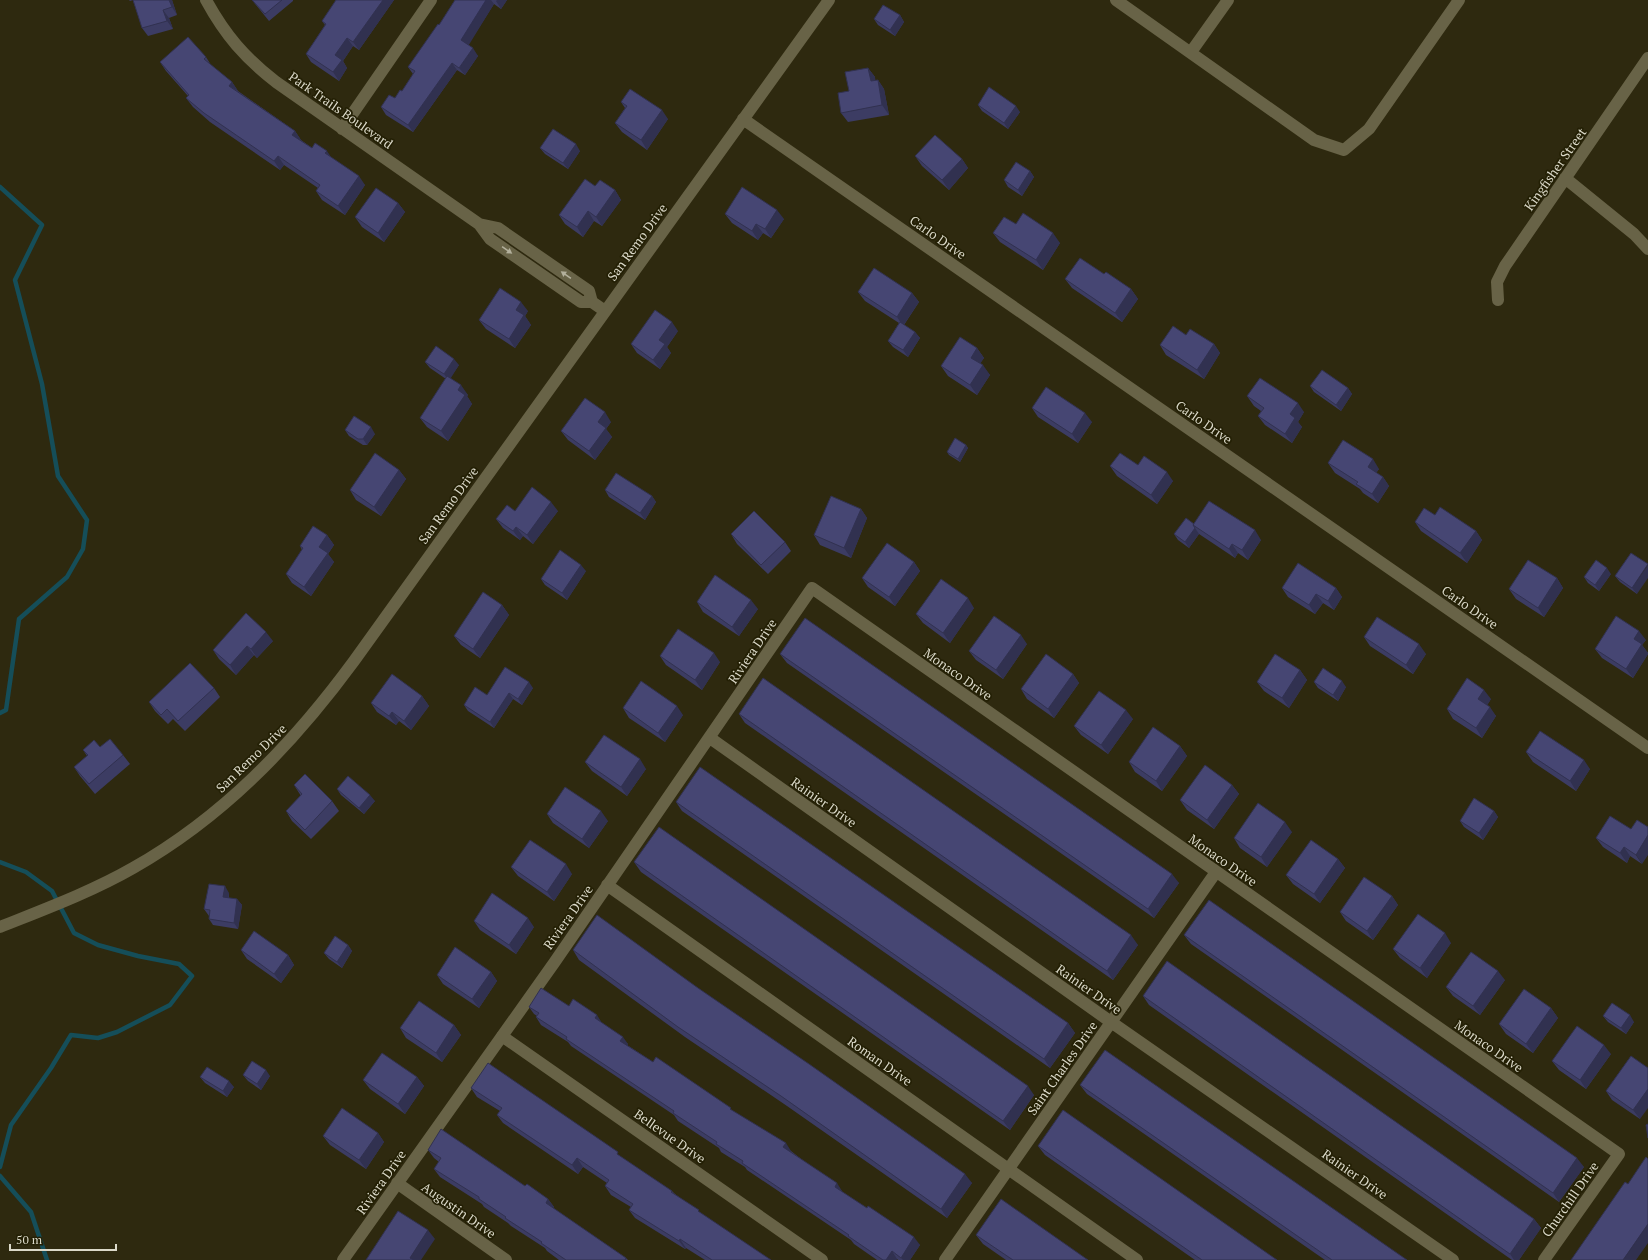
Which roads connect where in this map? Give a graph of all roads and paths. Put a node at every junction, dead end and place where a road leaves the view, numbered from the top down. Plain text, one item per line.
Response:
1 (206, 0) edge
2 (431, 0) edge
3 (828, 0) edge
4 (1116, 0) edge
5 (1228, 0) edge
6 (1459, 0) edge
7 (1191, 52) junction
8 (1648, 58) edge
9 (743, 119) junction
10 (342, 129) junction
11 (1565, 178) junction
12 (1648, 249) edge
13 (1498, 300) dead end
14 (605, 311) junction
15 (812, 588) joint
16 (710, 738) junction
17 (1648, 748) edge
18 (1216, 872) junction
19 (607, 885) junction
20 (0, 927) edge
21 (1112, 1022) junction
22 (502, 1036) junction
23 (1618, 1154) joint
24 (1008, 1169) junction
25 (397, 1183) junction
26 (343, 1260) edge
27 (506, 1260) edge
28 (822, 1260) edge
29 (945, 1260) edge
30 (1137, 1260) edge
31 (1454, 1260) edge
32 (1544, 1260) edge

1 - 10 street, Park Trails Boulevard
2 - 10 street
3 - 9 street, San Remo Drive
4 - 7 street
5 - 7 street
6 - 7 street
8 - 11 street, Kingfisher Street
9 - 14 street, San Remo Drive
9 - 17 street, Carlo Drive
10 - 14 street, Park Trails Boulevard
11 - 12 street
11 - 13 street, Kingfisher Street
14 - 20 street, San Remo Drive
15 - 16 street, Riviera Drive
15 - 18 street, Monaco Drive
16 - 19 street, Riviera Drive
16 - 21 street, Rainier Drive
18 - 21 street, Saint Charles Drive
18 - 23 street, Monaco Drive
19 - 22 street, Riviera Drive
19 - 24 street, Roman Drive
21 - 24 street, Saint Charles Drive
21 - 31 street, Rainier Drive
22 - 25 street, Riviera Drive
22 - 28 street, Bellevue Drive
23 - 32 street, Churchill Drive
24 - 29 street, Saint Charles Drive
24 - 30 street, Roman Drive
25 - 26 street, Riviera Drive
25 - 27 street, Augustin Drive

